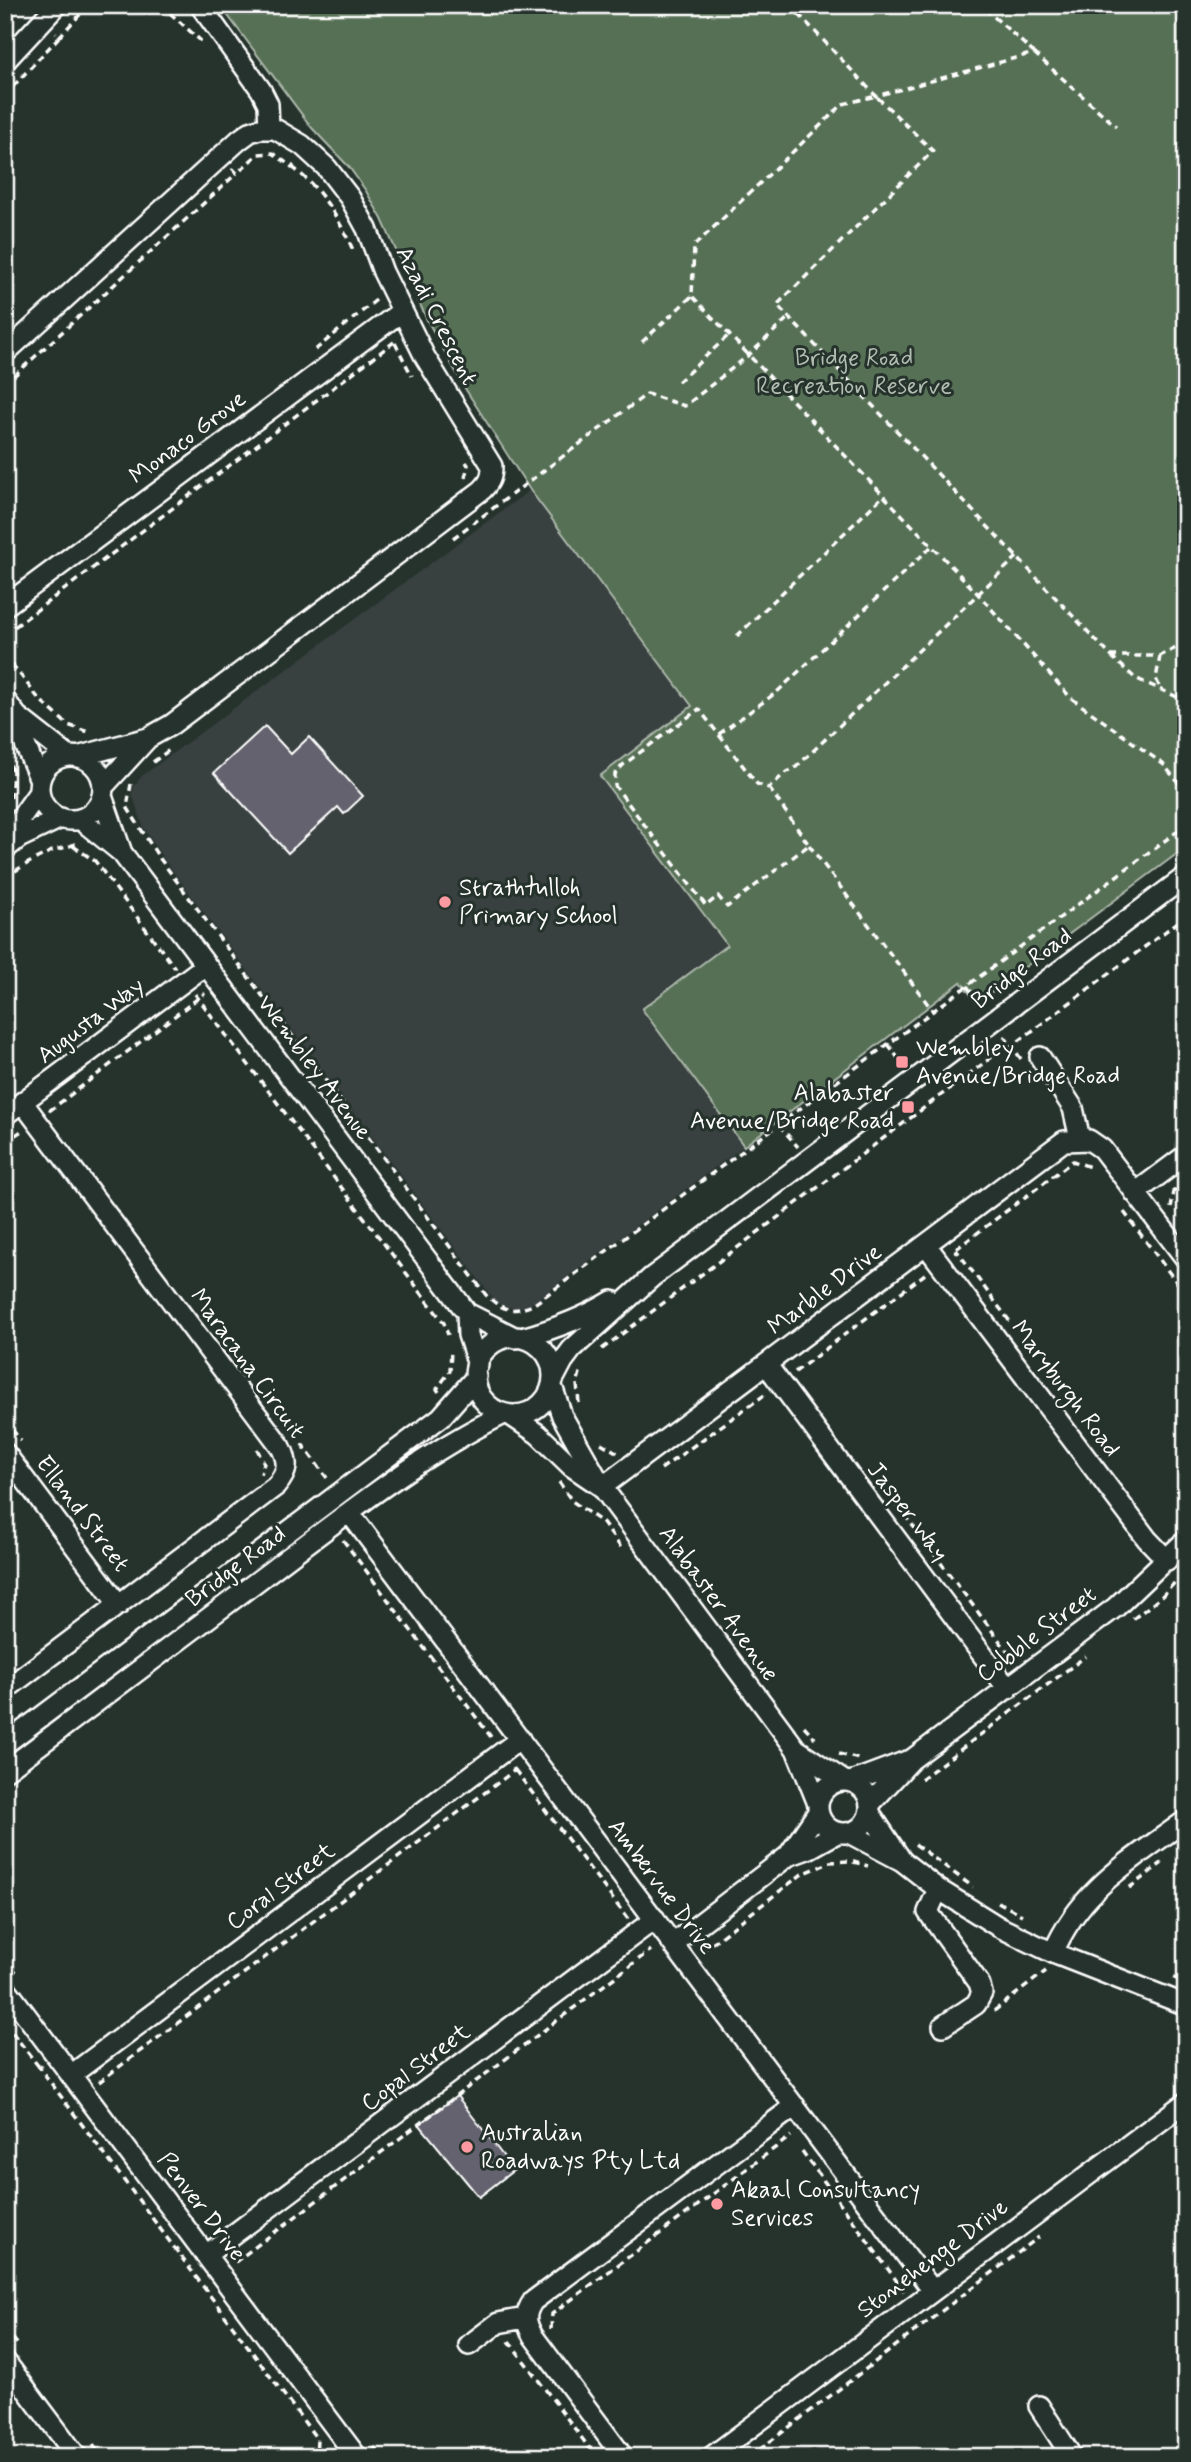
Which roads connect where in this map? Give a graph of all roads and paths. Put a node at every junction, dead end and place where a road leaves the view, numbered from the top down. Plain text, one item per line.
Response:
1 (57, 5) edge
2 (89, 5) edge
3 (161, 5) edge
4 (200, 5) edge
5 (790, 5) edge
6 (981, 5) edge
7 (59, 37) dead end
8 (205, 45) dead end
9 (1034, 53) junction
10 (5, 61) edge
11 (876, 96) junction
12 (1116, 126) dead end
13 (269, 128) junction
14 (306, 149) junction
15 (221, 156) junction
16 (292, 167) junction
17 (237, 173) junction
18 (356, 257) dead end
19 (371, 291) dead end
20 (692, 296) junction
21 (402, 311) junction
22 (789, 317) junction
23 (730, 334) junction
24 (642, 342) dead end
25 (394, 343) dead end
26 (312, 352) dead end
27 (5, 353) edge
28 (750, 355) junction
29 (414, 379) dead end
30 (678, 382) dead end
31 (5, 384) edge
32 (462, 455) dead end
33 (465, 480) dead end
34 (525, 484) dead end
35 (884, 495) junction
36 (932, 545) junction
37 (1017, 557) junction
38 (978, 594) junction
39 (5, 606) edge
40 (737, 636) dead end
41 (1186, 643) edge
42 (5, 655) edge
43 (1111, 656) junction
44 (1160, 656) junction
45 (1161, 692) junction
46 (1186, 701) edge
47 (11, 708) edge
48 (719, 734) junction
49 (148, 738) junction
50 (108, 750) junction
51 (72, 756) junction
52 (121, 769) junction
53 (13, 771) dead end
54 (40, 786) junction
55 (769, 788) junction
56 (103, 791) junction
57 (1186, 792) edge
58 (5, 805) edge
59 (127, 807) junction
60 (86, 822) junction
61 (1186, 824) edge
62 (809, 845) junction
63 (72, 846) junction
64 (5, 847) edge
65 (1186, 876) edge
66 (5, 878) edge
67 (1186, 916) edge
68 (206, 965) junction
69 (185, 981) junction
70 (219, 982) junction
71 (967, 986) junction
72 (198, 998) junction
73 (933, 1011) junction
74 (993, 1021) junction
75 (888, 1044) junction
76 (1012, 1046) junction
77 (1040, 1057) dead end
78 (914, 1080) junction
79 (23, 1103) junction
80 (5, 1115) edge
81 (36, 1121) junction
82 (1080, 1139) junction
83 (5, 1142) edge
84 (1186, 1155) edge
85 (1095, 1173) dead end
86 (1186, 1183) edge
87 (1174, 1192) dead end
88 (1135, 1193) junction
89 (1120, 1206) dead end
90 (942, 1233) junction
91 (926, 1245) junction
92 (957, 1251) junction
93 (1186, 1259) edge
94 (939, 1263) junction
95 (652, 1277) junction
96 (1186, 1295) edge
97 (467, 1313) junction
98 (1014, 1327) dead end
99 (519, 1338) junction
100 (451, 1344) dead end
101 (594, 1355) dead end
102 (774, 1359) junction
103 (477, 1371) junction
104 (788, 1377) junction
105 (553, 1383) junction
106 (579, 1404) dead end
107 (507, 1414) junction
108 (562, 1416) junction
109 (596, 1435) dead end
110 (249, 1439) dead end
111 (5, 1453) edge
112 (629, 1467) junction
113 (661, 1469) dead end
114 (260, 1475) dead end
115 (554, 1475) dead end
116 (880, 1483) dead end
117 (603, 1487) junction
118 (349, 1512) junction
119 (1186, 1514) edge
120 (1179, 1534) edge
121 (343, 1539) dead end
122 (626, 1555) dead end
123 (1167, 1560) junction
124 (119, 1605) junction
125 (1014, 1660) dead end
126 (1008, 1689) junction
127 (5, 1690) edge
128 (804, 1725) dead end
129 (491, 1737) dead end
130 (520, 1739) junction
131 (820, 1743) dead end
132 (5, 1744) edge
133 (796, 1749) junction
134 (835, 1753) dead end
135 (911, 1760) junction
136 (5, 1771) edge
137 (873, 1774) junction
138 (848, 1781) junction
139 (818, 1808) junction
140 (870, 1808) junction
141 (1186, 1820) edge
142 (843, 1833) junction
143 (909, 1838) dead end
144 (788, 1856) junction
145 (1170, 1857) dead end
146 (902, 1861) junction
147 (974, 1887) dead end
148 (1129, 1888) dead end
149 (939, 1889) junction
150 (994, 1900) dead end
151 (654, 1919) junction
152 (1032, 1920) dead end
153 (673, 1944) junction
154 (651, 1950) dead end
155 (1053, 1953) junction
156 (1174, 1978) dead end
157 (1186, 1982) edge
158 (5, 1987) edge
159 (1186, 2005) edge
160 (5, 2023) edge
161 (943, 2025) dead end
162 (39, 2067) dead end
163 (71, 2075) junction
164 (1186, 2102) edge
165 (795, 2106) junction
166 (778, 2119) junction
167 (801, 2150) dead end
168 (1037, 2240) dead end
169 (206, 2255) junction
170 (235, 2262) dead end
171 (933, 2291) junction
172 (894, 2299) dead end
173 (525, 2318) junction
174 (551, 2329) dead end
175 (469, 2345) dead end
176 (5, 2361) edge
177 (1039, 2406) dead end
178 (703, 2453) edge
179 (354, 2455) edge
180 (77, 2457) edge
181 (623, 2457) edge
182 (684, 2457) edge
183 (750, 2457) edge
184 (1072, 2457) edge

1 - 10 street
2 - 7 path
3 - 8 path
4 - 13 street
5 - 11 path
6 - 9 path
9 - 11 path
9 - 12 path
11 - 20 path
11 - 22 path
13 - 14 street, Azadi Crescent
13 - 15 street
14 - 16 path
14 - 21 street, Azadi Crescent
15 - 17 path
15 - 27 street
16 - 17 path
16 - 18 path
17 - 31 path
19 - 26 path
20 - 23 path
20 - 24 path
21 - 39 street, Monaco Grove
21 - 49 street, Azadi Crescent
22 - 28 path
22 - 37 path
23 - 28 path
23 - 30 path
25 - 29 path
28 - 34 path
28 - 35 path
32 - 33 path
35 - 36 path
35 - 40 path
36 - 38 path
36 - 48 path
37 - 38 path
37 - 43 path
38 - 55 path
38 - 57 path
41 - 44 path
42 - 50 path
43 - 44 path
43 - 45 path
44 - 45 path
45 - 46 path
47 - 51 street
47 - 54 street
48 - 55 path
48 - 62 path
49 - 50 street, Azadi Crescent
49 - 52 street, Azadi Crescent
50 - 51 street, Azadi Crescent
51 - 54 street
51 - 56 street
52 - 56 street, Azadi Crescent
52 - 59 path
53 - 58 path
54 - 60 street
54 - 64 street
55 - 62 path
56 - 60 street, Wembley Avenue
56 - 60 street, Azadi Crescent
59 - 60 path
59 - 75 path
60 - 63 path
60 - 64 street, Azadi Crescent
60 - 68 street, Wembley Avenue
61 - 71 path
62 - 73 path
63 - 66 path
63 - 69 path
65 - 74 street, Bridge Road
67 - 76 path
68 - 69 street, Augusta Way
68 - 70 street, Wembley Avenue
69 - 72 path
69 - 79 street, Augusta Way
70 - 72 path
70 - 97 street, Wembley Avenue
71 - 73 path
71 - 74 path
72 - 81 path
72 - 100 path
73 - 75 path
74 - 76 path
74 - 78 street, Bridge Road
75 - 78 path
76 - 101 path
77 - 82 street
78 - 95 street, Bridge Road
79 - 80 street, Augusta Way
79 - 81 street, Maracana Circuit
81 - 83 path
81 - 124 street, Maracana Circuit
82 - 88 street
82 - 90 street, Marble Drive
84 - 88 street
85 - 92 path
86 - 87 path
88 - 93 street
89 - 96 path
90 - 91 street, Marble Drive
90 - 92 path
91 - 94 street, Maryburgh Road
91 - 102 street, Marble Drive
92 - 94 path
92 - 98 path
94 - 104 path
94 - 123 street, Maryburgh Road
95 - 99 street, Bridge Road
95 - 105 street, Bridge Road
97 - 99 street, Wembley Avenue
97 - 103 street, Wembley Avenue
99 - 103 street
99 - 105 street
102 - 104 street, Jasper Way
102 - 104 path
102 - 112 street, Marble Drive
103 - 107 street
103 - 132 street, Bridge Road
104 - 113 path
104 - 126 street, Jasper Way
105 - 107 street
105 - 108 street, Alabaster Avenue
106 - 108 path
107 - 117 street, Alabaster Avenue
107 - 118 street, Bridge Road
108 - 117 street, Alabaster Avenue
109 - 112 path
110 - 114 path
111 - 124 street, Elland Street
112 - 117 street, Marble Drive
115 - 122 path
116 - 125 path
117 - 133 street, Alabaster Avenue
118 - 130 street, Ambervue Drive
118 - 136 street, Bridge Road
119 - 120 path
120 - 123 street, Cobble Street
121 - 129 path
123 - 126 street, Cobble Street
124 - 127 street, Maracana Circuit
126 - 135 street, Cobble Street
128 - 131 path
130 - 151 street, Ambervue Drive
130 - 163 street, Coral Street
133 - 138 street, Alabaster Avenue
133 - 139 street, Alabaster Avenue
134 - 137 path
135 - 137 street, Cobble Street
135 - 140 street, Cobble Street
137 - 138 street, Cobble Street
138 - 139 street
138 - 140 street
139 - 142 street
139 - 144 street
140 - 142 street
140 - 146 street
141 - 155 street
142 - 144 street
142 - 146 street
143 - 147 path
144 - 153 street
145 - 148 path
146 - 149 street
149 - 155 street
149 - 161 street
150 - 152 path
151 - 153 street, Ambervue Drive
151 - 169 street, Copal Street
153 - 165 street, Ambervue Drive
154 - 170 path
155 - 159 street
156 - 157 path
158 - 163 street, Penver Drive
160 - 162 path
163 - 169 street, Penver Drive
164 - 171 street, Stonehenge Drive
165 - 166 street
165 - 171 street, Ambervue Drive
166 - 173 street
166 - 174 path
167 - 172 path
168 - 183 path
169 - 179 street, Penver Drive
171 - 178 street, Stonehenge Drive
173 - 175 street
173 - 181 street
176 - 180 street
177 - 184 street
178 - 182 path

